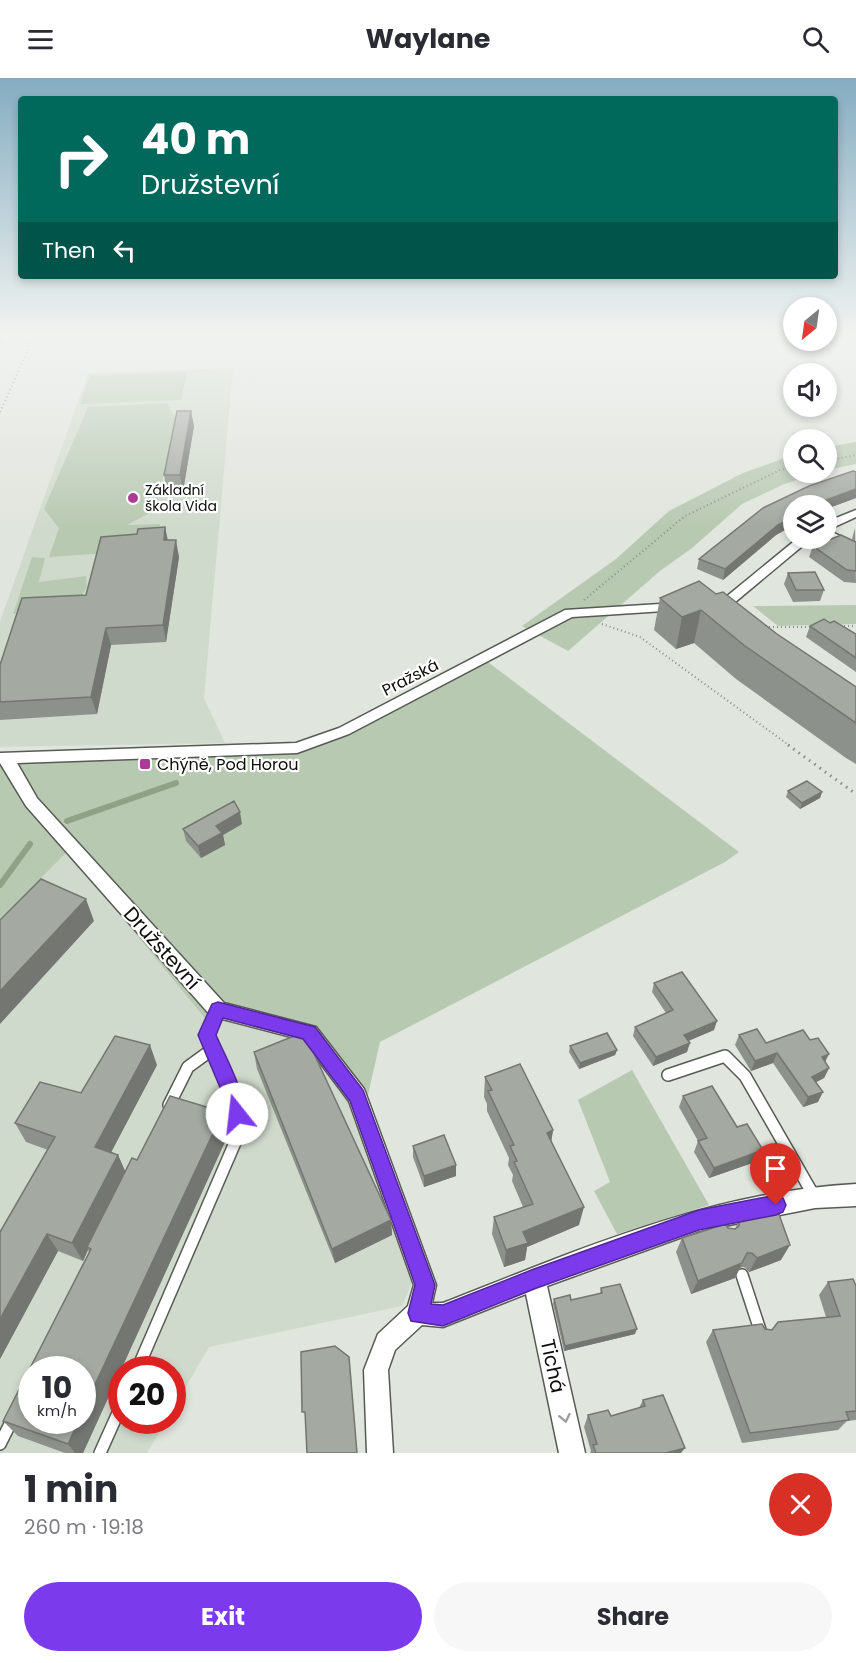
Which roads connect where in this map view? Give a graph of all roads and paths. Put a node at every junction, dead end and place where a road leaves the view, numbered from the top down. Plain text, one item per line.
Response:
1 (6, 398) edge
2 (0, 412) edge
3 (856, 455) edge
4 (837, 459) edge
5 (783, 469) edge
6 (856, 513) edge
7 (837, 522) edge
8 (837, 539) edge
9 (791, 549) edge
10 (856, 549) edge
11 (569, 613) junction
12 (600, 623) dead end
13 (821, 626) edge
14 (833, 626) edge
15 (856, 626) edge
16 (763, 627) edge
17 (2, 759) edge
18 (856, 794) edge
19 (218, 1010) junction
20 (213, 1049) junction
21 (668, 1075) dead end
22 (162, 1119) edge
23 (856, 1195) edge
24 (815, 1197) junction
25 (742, 1275) edge
26 (534, 1279) junction
27 (418, 1313) junction
28 (762, 1335) edge
29 (142, 1356) edge
30 (16, 1411) edge
31 (109, 1434) edge
32 (0, 1444) edge
33 (100, 1453) edge
34 (380, 1453) edge
35 (572, 1453) edge

1 - 2 path
3 - 4 path
5 - 11 path
6 - 7 street
8 - 10 street
9 - 11 street, Pražská
11 - 17 street, Pražská
12 - 18 path
13 - 16 path
14 - 15 path
17 - 19 street, Družstevní
19 - 20 lane
19 - 27 street
20 - 22 lane
20 - 29 lane
21 - 24 lane
23 - 24 street
24 - 26 street
25 - 28 lane
26 - 27 street
26 -> 35 street, Tichá
27 - 34 street
30 - 32 lane
31 - 33 lane

